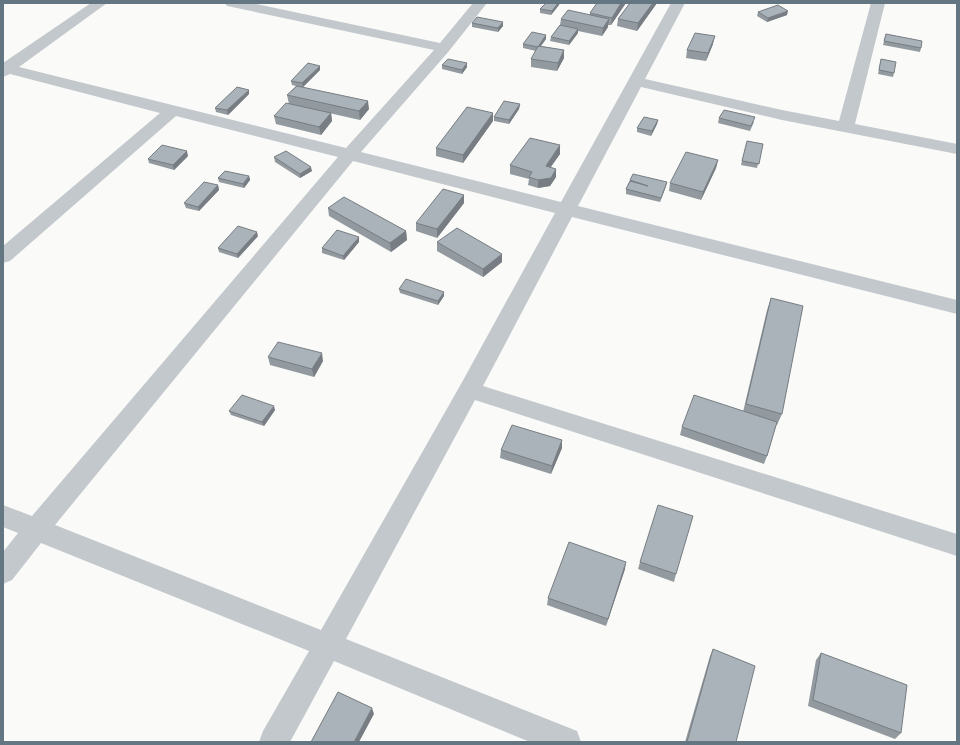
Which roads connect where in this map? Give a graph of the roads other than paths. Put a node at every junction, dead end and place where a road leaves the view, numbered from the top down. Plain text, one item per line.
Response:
1 (100, 3) edge
2 (232, 3) edge
3 (480, 3) edge
4 (678, 3) edge
5 (878, 3) edge
6 (444, 48) junction
7 (4, 70) edge
8 (635, 81) junction
9 (172, 111) junction
10 (846, 126) junction
11 (957, 149) edge
12 (348, 156) junction
13 (567, 208) junction
14 (3, 256) edge
15 (957, 307) edge
16 (469, 390) junction
17 (3, 516) edge
18 (37, 529) junction
19 (957, 545) edge
20 (3, 572) edge
21 (326, 645) junction
22 (274, 742) edge
23 (566, 742) edge

1 - 7 street
2 - 6 street
3 - 6 street
4 - 8 street
5 - 10 street
6 - 12 street
7 - 9 street
8 - 10 street
8 - 13 street
9 - 12 street
9 - 14 street
10 - 11 street
12 - 13 street
12 - 18 street
13 - 15 street
13 - 16 street
16 - 19 street
16 - 21 street
17 - 18 street
18 - 20 street
18 - 21 street
21 - 22 street
21 - 23 street

